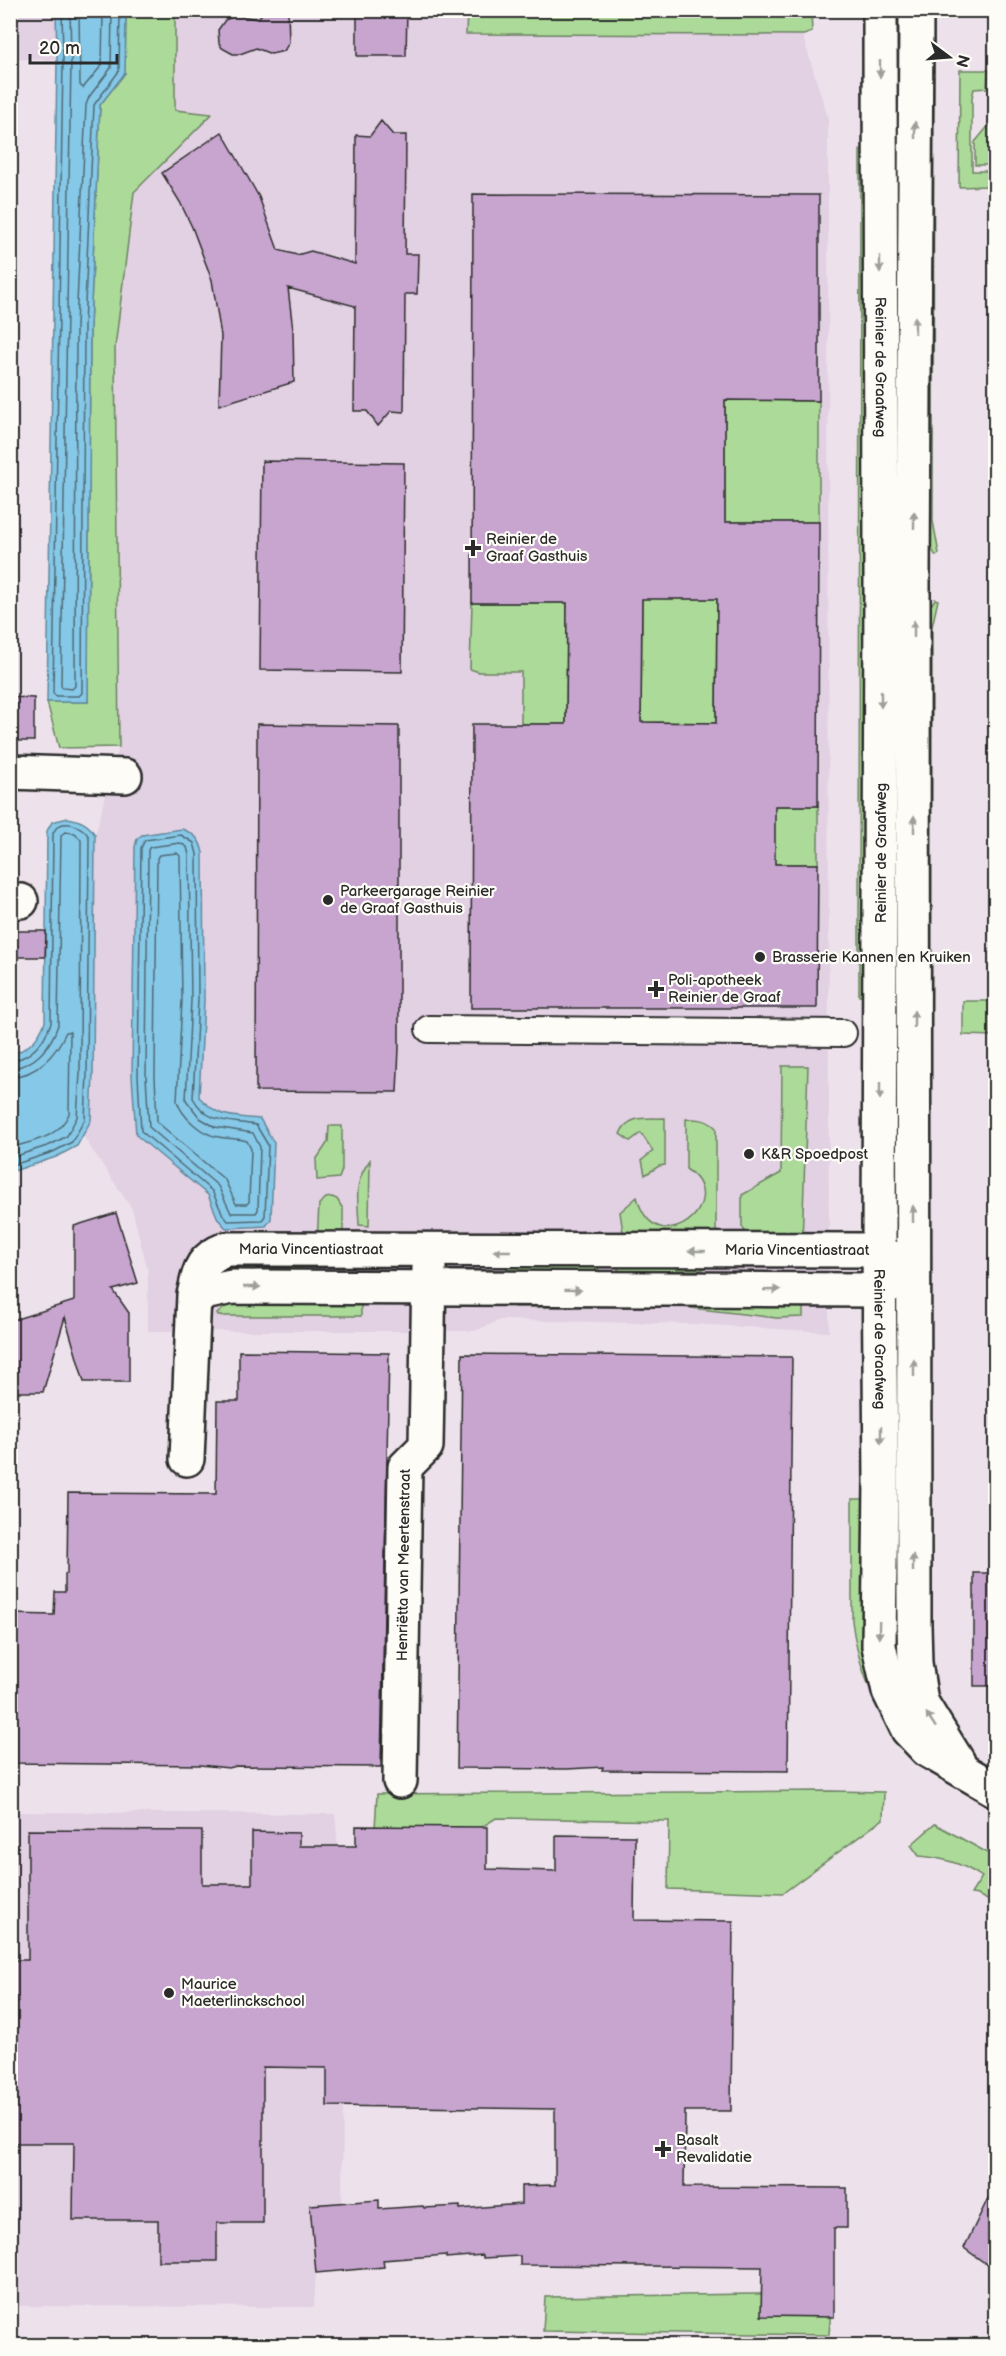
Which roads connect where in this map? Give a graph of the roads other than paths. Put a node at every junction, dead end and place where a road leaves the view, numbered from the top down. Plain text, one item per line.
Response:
1 (880, 10) edge
2 (916, 10) edge
3 (10, 772) edge
4 (125, 776) dead end
5 (429, 1029) dead end
6 (843, 1033) dead end
7 (879, 1250) junction
8 (429, 1251) junction
9 (913, 1272) junction
10 (429, 1289) junction
11 (880, 1290) junction
12 (194, 1295) junction
13 (187, 1459) dead end
14 (963, 1769) junction
15 (400, 1781) dead end
16 (996, 1790) edge

1 -> 7 main road, Reinier de Graafweg
9 -> 2 main road, Reinier de Graafweg
3 - 4 main road
5 - 6 street
7 -> 8 main road, Maria Vincentiastraat
7 - 9 main road, Maria Vincentiastraat
7 - 11 main road, Reinier de Graafweg
8 - 10 main road, Henriëtta van Meertenstraat
8 - 12 main road, Maria Vincentiastraat
9 - 11 main road
14 -> 9 main road, Reinier de Graafweg
10 -> 11 main road
12 -> 10 main road
10 - 15 main road, Henriëtta van Meertenstraat
11 -> 14 main road, Reinier de Graafweg
12 - 13 main road, Maria Vincentiastraat
14 - 16 main road, Reinier de Graafweg

